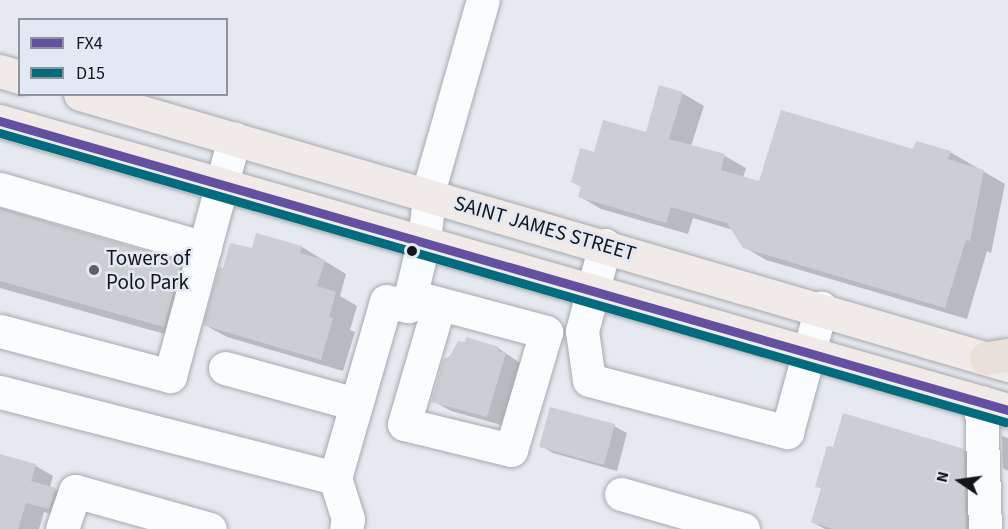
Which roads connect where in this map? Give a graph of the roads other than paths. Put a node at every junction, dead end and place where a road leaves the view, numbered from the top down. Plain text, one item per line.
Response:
1 (483, 0) edge
2 (0, 71) edge
3 (18, 76) edge
4 (88, 96) edge
5 (0, 121) edge
6 (234, 138) junction
7 (220, 185) junction
8 (0, 189) edge
9 (430, 194) junction
10 (424, 240) junction
11 (605, 245) junction
12 (205, 248) junction
13 (593, 291) junction
14 (425, 300) junction
15 (820, 308) junction
16 (0, 331) edge
17 (582, 331) junction
18 (546, 332) junction
19 (808, 354) junction
20 (1001, 359) edge
21 (225, 368) dead end
22 (0, 392) edge
23 (356, 404) junction
24 (994, 406) edge
25 (335, 478) junction
26 (621, 494) dead end
27 (62, 529) edge
28 (210, 529) edge
29 (346, 529) edge
30 (743, 529) edge
31 (985, 529) edge

1 - 9 lane
2 - 3 main road
4 - 6 main road, SAINT JAMES STREET
5 - 7 main road
6 - 7 lane
6 - 9 main road, SAINT JAMES STREET
7 - 10 main road
7 - 12 lane
8 - 12 lane
9 - 10 lane
9 - 11 main road, SAINT JAMES STREET
10 - 13 main road
10 - 14 lane
11 - 13 lane
11 - 15 main road, SAINT JAMES STREET
12 - 16 lane
13 - 17 lane
13 - 19 main road
14 - 18 lane
14 - 18 lane
14 - 23 lane
15 - 19 lane
15 - 20 main road, SAINT JAMES STREET
17 - 18 lane
17 - 19 lane
19 - 24 main road
21 - 23 lane
22 - 25 lane
23 - 25 lane
24 - 31 lane
25 - 29 lane
26 - 30 lane
27 - 28 lane

